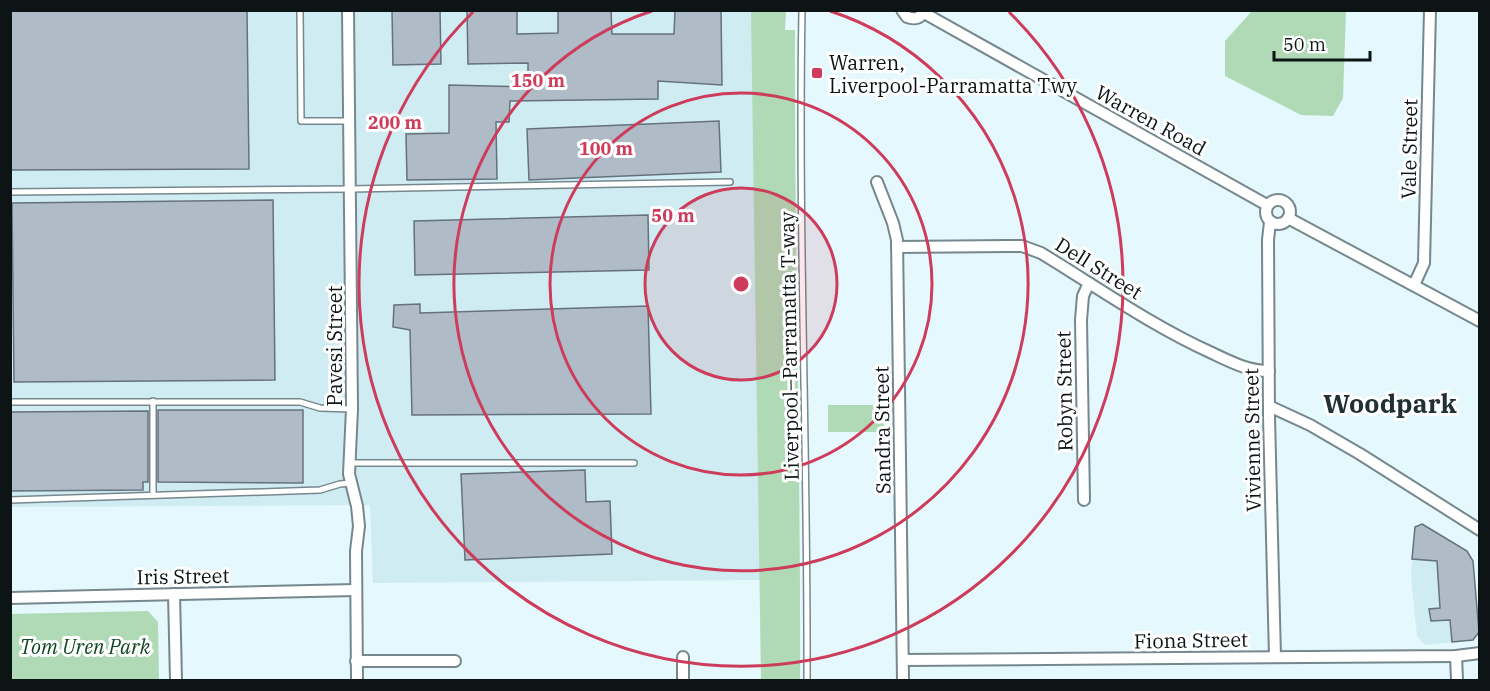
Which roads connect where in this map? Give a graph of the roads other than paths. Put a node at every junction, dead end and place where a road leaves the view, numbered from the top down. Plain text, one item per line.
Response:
1 (300, 10) edge
2 (348, 10) edge
3 (802, 10) edge
4 (902, 10) edge
5 (1430, 10) edge
6 (924, 12) edge
7 (350, 121) junction
8 (730, 182) dead end
9 (877, 182) dead end
10 (350, 189) junction
11 (10, 192) edge
12 (1267, 205) junction
13 (1288, 218) junction
14 (1270, 222) junction
15 (897, 247) junction
16 (1089, 283) junction
17 (1414, 285) junction
18 (1479, 321) edge
19 (1269, 371) junction
20 (153, 401) junction
21 (10, 402) edge
22 (1269, 406) junction
23 (352, 409) junction
24 (349, 463) junction
25 (634, 464) dead end
26 (351, 483) junction
27 (153, 495) junction
28 (10, 500) edge
29 (1084, 500) dead end
30 (1479, 530) edge
31 (356, 590) junction
32 (174, 594) junction
33 (10, 598) edge
34 (1479, 652) edge
35 (1456, 656) junction
36 (683, 657) dead end
37 (1275, 657) junction
38 (903, 660) junction
39 (356, 661) junction
40 (455, 661) dead end
41 (176, 681) edge
42 (357, 681) edge
43 (683, 681) edge
44 (807, 681) edge
45 (903, 681) edge
46 (1457, 681) edge

1 - 7 lane
2 - 7 street, Pavesi Street
3 - 44 lane, Liverpool–Parramatta T-way
4 - 6 street
5 - 17 street, Vale Street
6 - 12 street, Warren Road
7 - 10 street, Pavesi Street
8 - 10 lane
9 - 15 street, Sandra Street
10 - 11 lane
10 - 23 street, Pavesi Street
12 - 13 street
12 - 14 street
13 - 14 street
13 - 17 street
14 - 19 street, Vivienne Street
15 - 16 street, Dell Street
15 - 38 street, Sandra Street
16 - 19 street, Dell Street
16 - 29 street, Robyn Street
17 - 18 street
19 - 22 street, Vivienne Street
20 - 21 lane
20 - 23 lane
20 - 27 lane
22 - 30 street
22 - 37 street, Vivienne Street
23 - 24 street, Pavesi Street
24 - 25 lane
24 - 26 street, Pavesi Street
26 - 27 lane
26 - 31 street, Pavesi Street
27 - 28 lane
31 - 32 street, Iris Street
31 - 39 street, Pavesi Street
32 - 33 street, Iris Street
32 - 41 street
34 - 35 street, Fiona Street
35 - 37 street, Fiona Street
35 - 46 street
36 - 43 street
37 - 38 street, Fiona Street
38 - 45 street, Sandra Street
39 - 40 street
39 - 42 street, Pavesi Street

